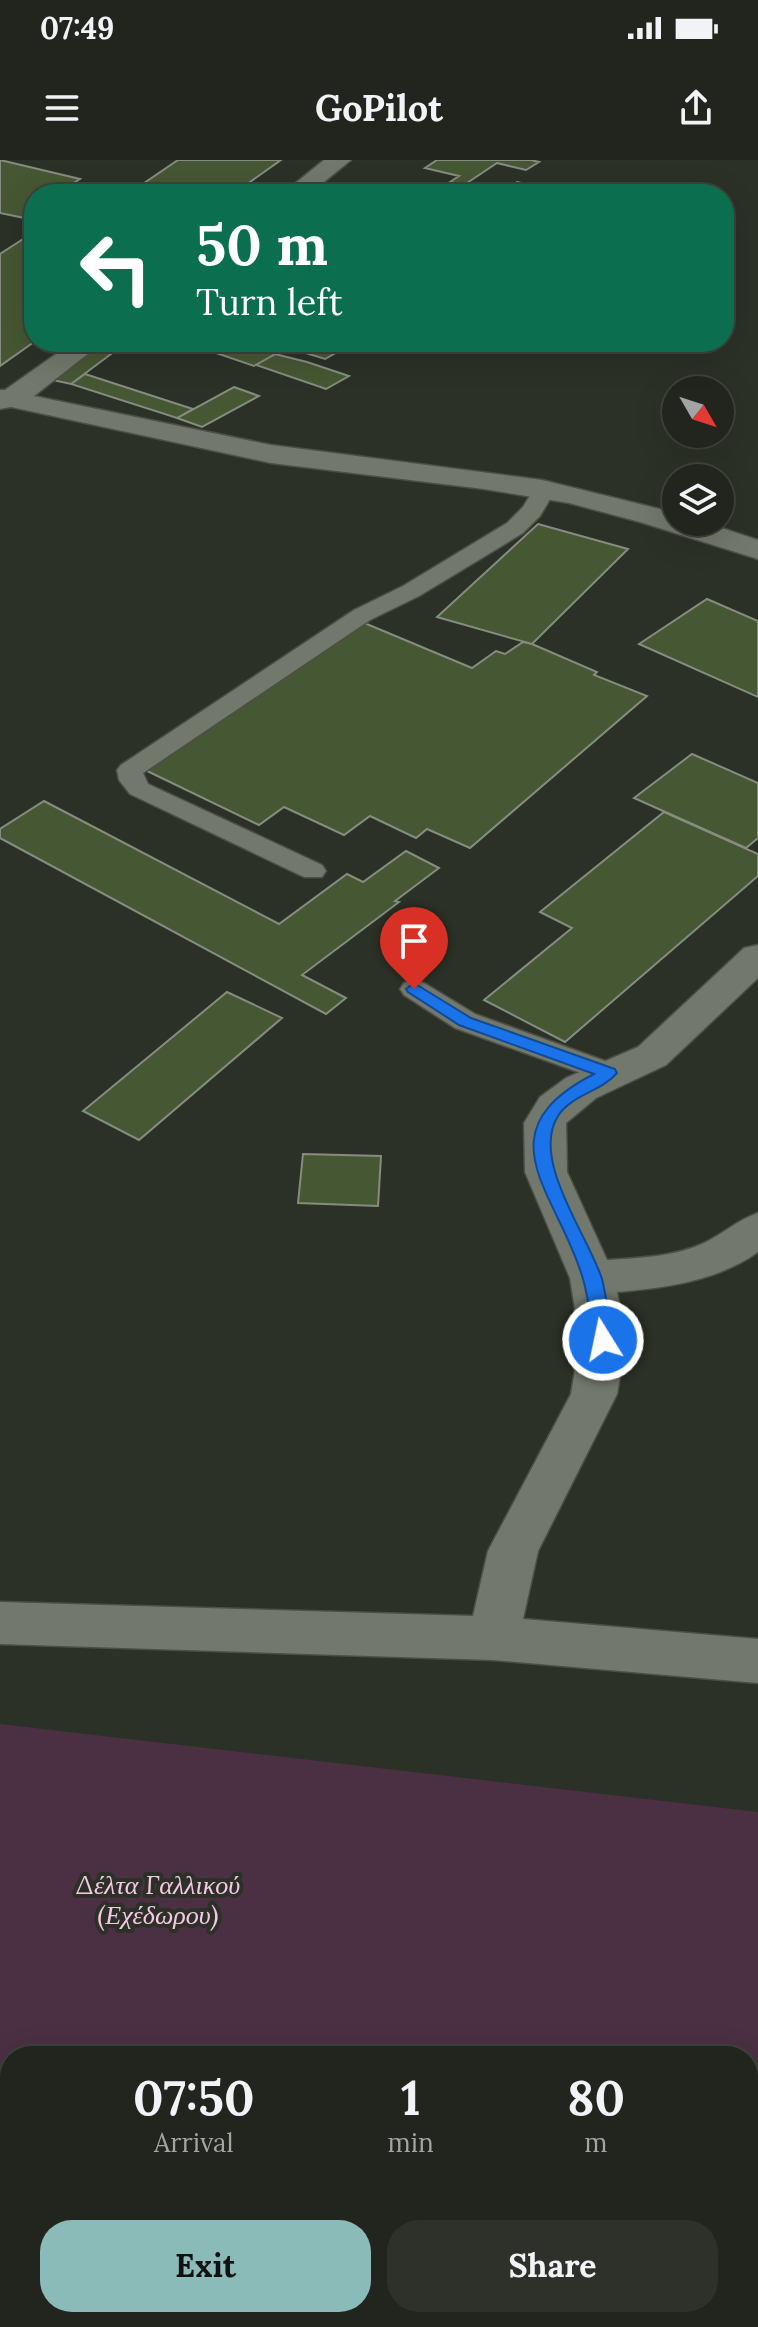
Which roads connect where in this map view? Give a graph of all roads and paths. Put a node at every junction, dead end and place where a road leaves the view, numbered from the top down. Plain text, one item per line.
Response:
1 (339, 160) edge
2 (307, 184) edge
3 (75, 352) edge
4 (4, 399) edge
5 (545, 489) junction
6 (758, 550) edge
7 (313, 871) dead end
8 (758, 957) edge
9 (414, 989) dead end
10 (609, 1073) junction
11 (758, 1229) edge
12 (592, 1278) junction
13 (0, 1623) edge
14 (493, 1638) junction
15 (758, 1661) edge

1 - 2 street
3 - 4 street
4 - 5 street
5 - 6 street
5 - 7 lane
8 - 10 street
9 - 10 lane
10 - 12 street
11 - 12 street
12 - 14 street
13 - 14 street
14 - 15 street

